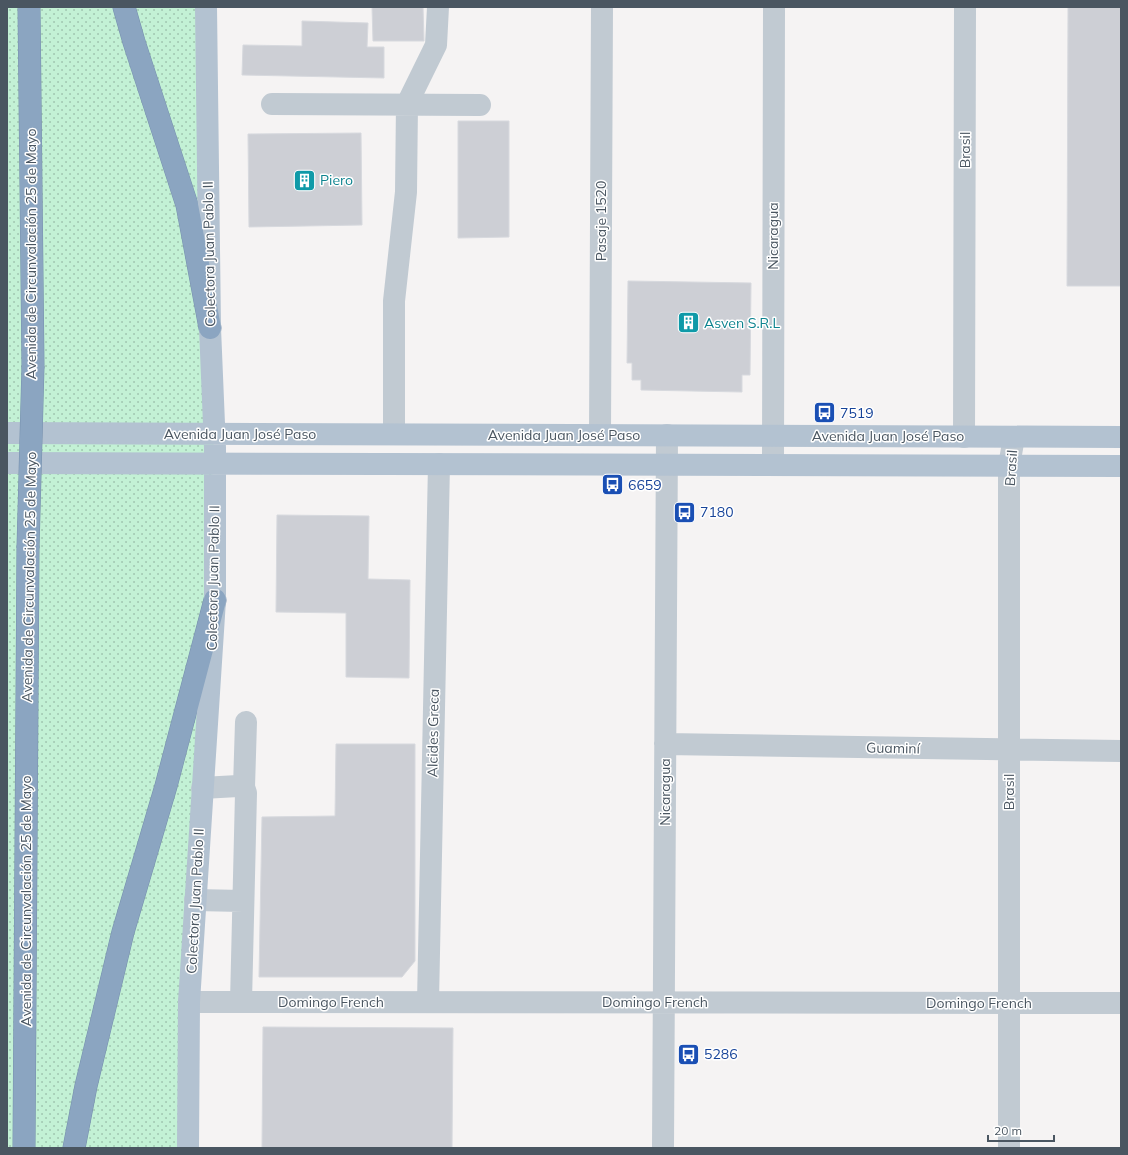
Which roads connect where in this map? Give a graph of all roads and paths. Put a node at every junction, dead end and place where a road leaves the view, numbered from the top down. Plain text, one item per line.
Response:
1 (29, 7) edge
2 (124, 7) edge
3 (206, 7) edge
4 (438, 7) edge
5 (602, 7) edge
6 (774, 7) edge
7 (965, 7) edge
8 (272, 104) dead end
9 (407, 104) junction
10 (480, 105) dead end
11 (210, 328) junction
12 (7, 433) edge
13 (214, 433) junction
14 (394, 434) junction
15 (600, 435) junction
16 (667, 435) junction
17 (773, 436) junction
18 (964, 436) junction
19 (1014, 437) junction
20 (1121, 437) edge
21 (7, 464) edge
22 (215, 464) junction
23 (439, 464) junction
24 (667, 465) junction
25 (773, 465) junction
26 (1009, 466) junction
27 (1121, 466) edge
28 (215, 600) junction
29 (246, 722) dead end
30 (665, 744) junction
31 (1009, 749) junction
32 (1121, 751) edge
33 (244, 787) junction
34 (202, 788) junction
35 (195, 900) junction
36 (243, 901) junction
37 (189, 1002) junction
38 (241, 1002) junction
39 (428, 1002) junction
40 (664, 1002) junction
41 (1009, 1003) junction
42 (1121, 1003) edge
43 (24, 1148) edge
44 (74, 1148) edge
45 (188, 1148) edge
46 (663, 1148) edge
47 (1009, 1148) edge

1 - 43 highway, Avenida de Circunvalación 25 de Mayo, bridge
2 - 11 highway
3 - 11 main road, Colectora Juan Pablo II
4 - 9 street
5 - 15 street, Pasaje 1520
6 - 17 street, Nicaragua
7 - 18 street, Brasil
8 - 9 street
9 - 10 street
9 - 14 street
11 - 13 main road, Colectora Juan Pablo II
12 - 13 main road, Avenida Juan José Paso
13 - 14 main road, Avenida Juan José Paso
13 - 22 main road, Colectora Juan Pablo II
14 - 15 main road, Avenida Juan José Paso
15 - 16 main road, Avenida Juan José Paso
16 - 17 main road, Avenida Juan José Paso
16 - 24 street, Nicaragua
17 - 18 main road, Avenida Juan José Paso
17 - 25 street, Nicaragua
18 - 19 main road, Avenida Juan José Paso
19 - 20 main road, Avenida Juan José Paso
19 - 26 street, Brasil
21 - 22 main road, Avenida Juan José Paso
22 - 23 main road, Avenida Juan José Paso
22 - 28 main road, Colectora Juan Pablo II
23 - 24 main road, Avenida Juan José Paso
23 - 39 street, Alcides Greca
24 - 25 main road, Avenida Juan José Paso
24 - 30 street, Nicaragua
25 - 26 main road, Avenida Juan José Paso
26 - 27 main road, Avenida Juan José Paso
26 - 31 street, Brasil
28 - 34 main road, Colectora Juan Pablo II
28 - 44 highway
29 - 33 street
30 - 31 street, Guaminí
30 - 40 street, Nicaragua
31 - 32 street, Guaminí
31 - 41 street, Brasil
33 - 34 street
33 - 36 street
34 - 35 main road, Colectora Juan Pablo II
35 - 36 street
35 - 37 main road, Colectora Juan Pablo II
36 - 38 street
37 - 38 street, Domingo French
37 - 45 main road, Colectora Juan Pablo II
38 - 39 street, Domingo French
39 - 40 street, Domingo French
40 - 41 street, Domingo French
40 - 46 street, Nicaragua
41 - 42 street, Domingo French
41 - 47 street, Brasil

